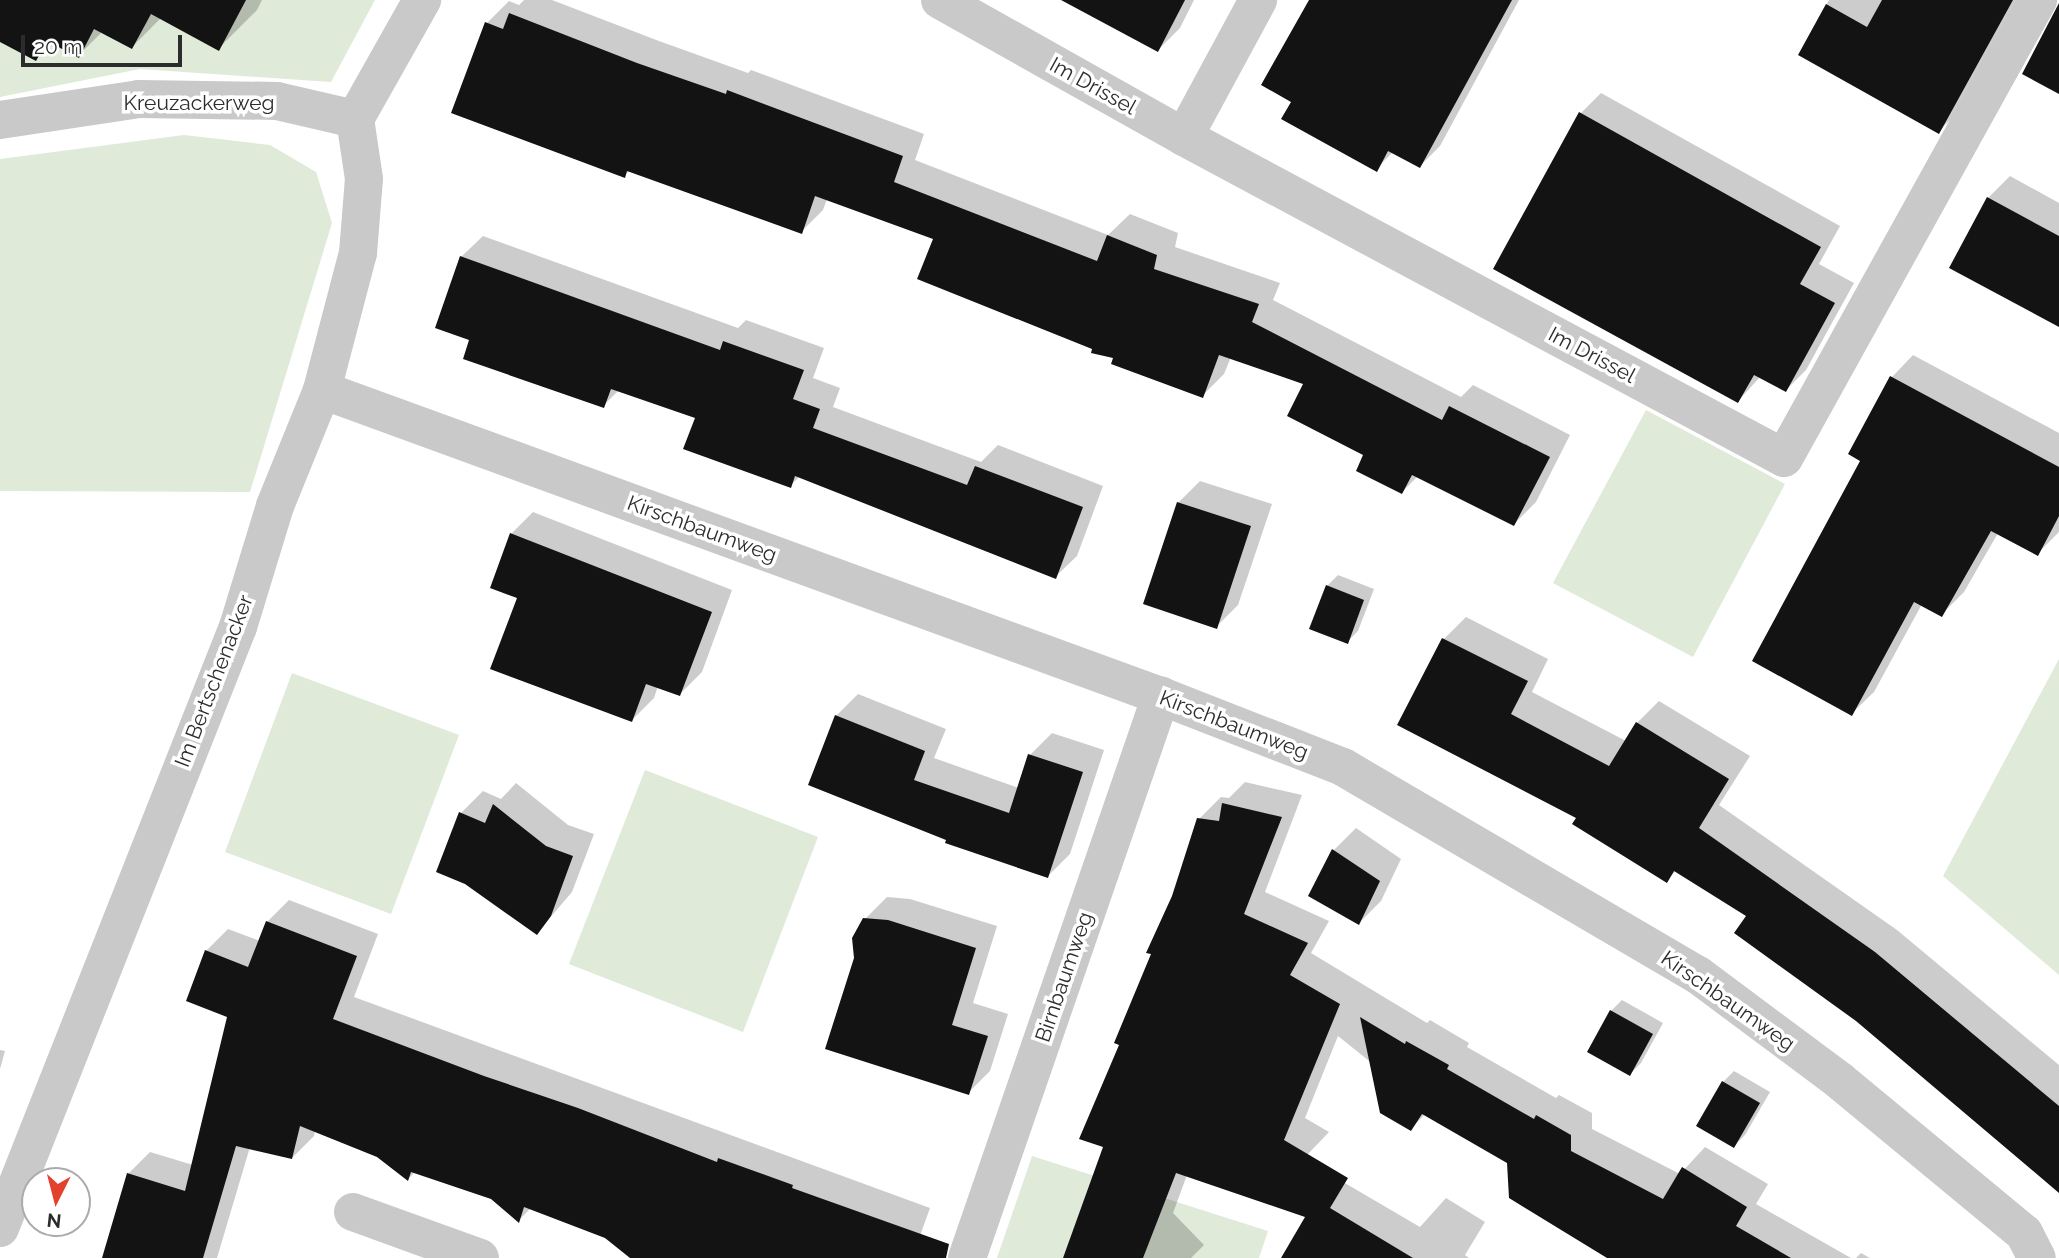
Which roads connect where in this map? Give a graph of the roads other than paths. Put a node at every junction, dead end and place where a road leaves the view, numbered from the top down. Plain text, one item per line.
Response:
1 (422, 0) edge
2 (940, 0) edge
3 (1258, 0) edge
4 (2038, 0) edge
5 (355, 119) junction
6 (0, 120) edge
7 (1184, 137) junction
8 (322, 390) junction
9 (1161, 696) junction
10 (353, 1212) dead end
11 (0, 1228) edge
12 (480, 1258) edge
13 (967, 1258) edge
14 (2037, 1258) edge

1 - 5 street
2 - 7 street, Im Drissel
3 - 7 street
4 - 7 street, Im Drissel
5 - 6 street, Kreuzackerweg
5 - 8 street, Im Bertschenacker
8 - 9 street, Kirschbaumweg
8 - 11 street, Im Bertschenacker
9 - 13 street, Birnbaumweg
9 - 14 street, Kirschbaumweg
10 - 12 street

